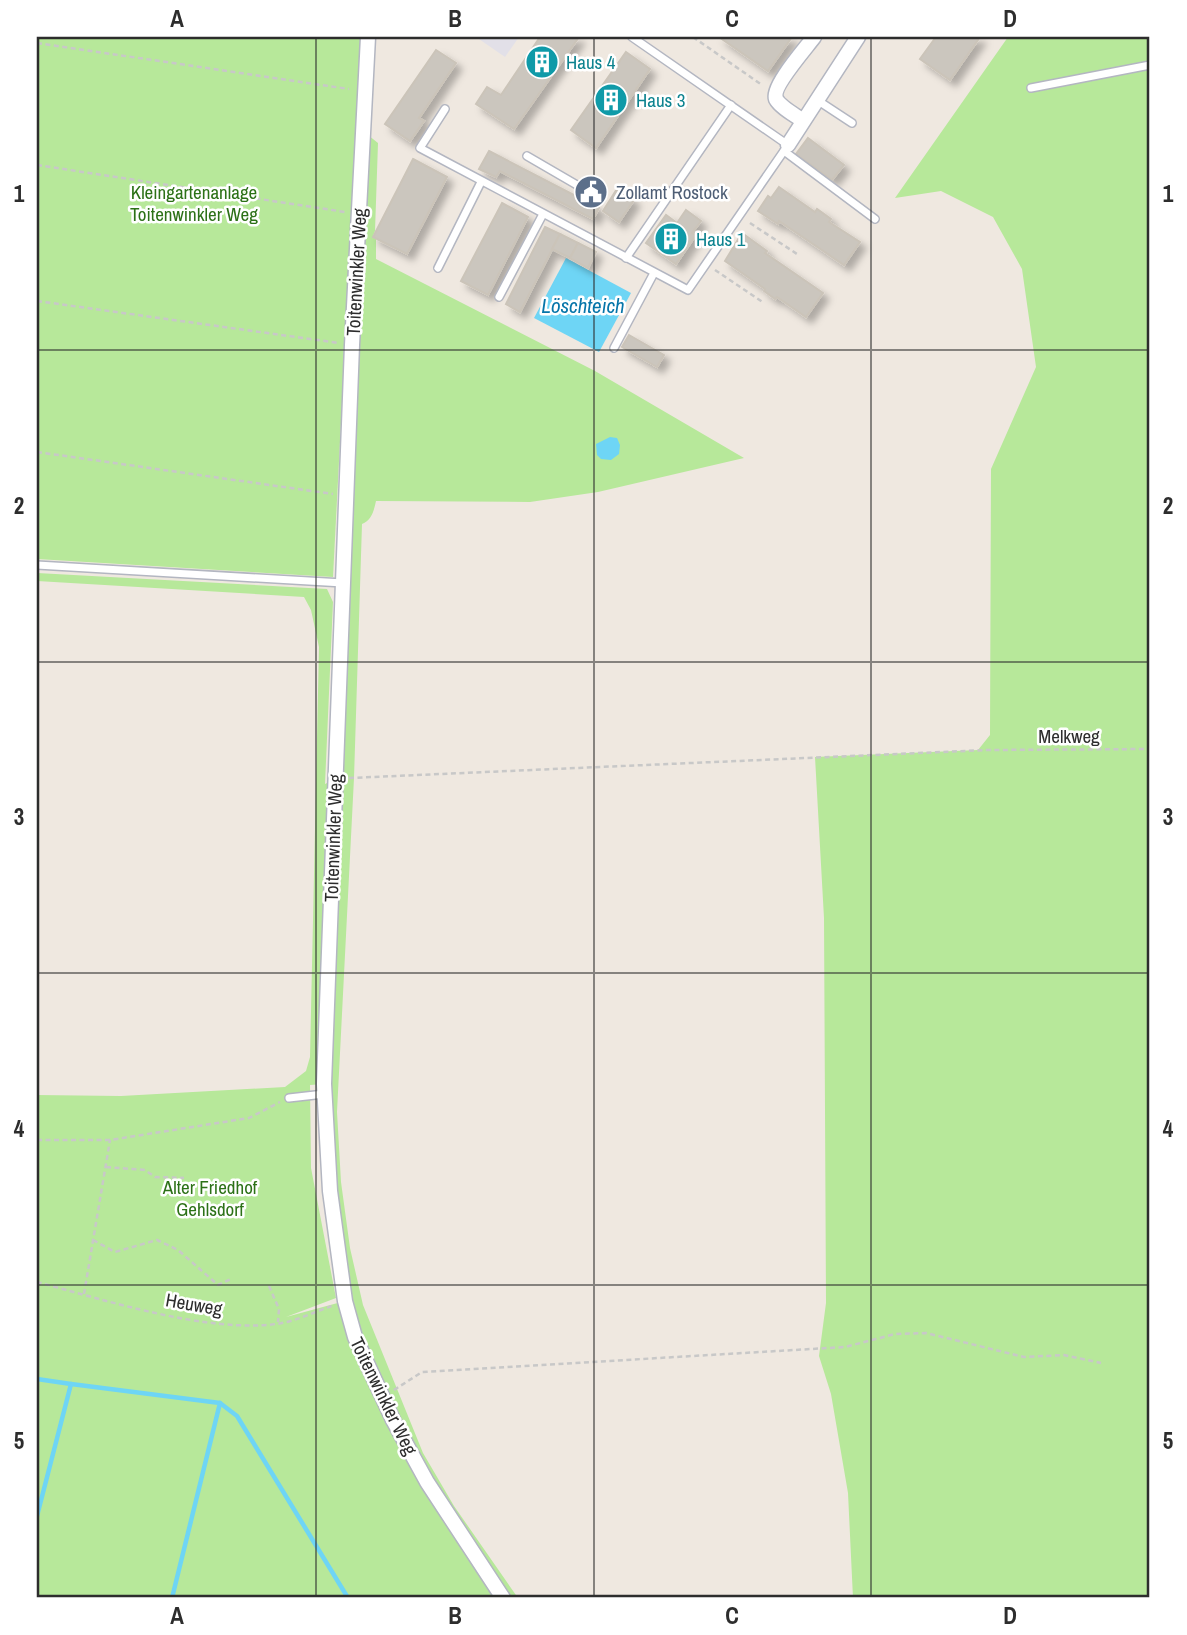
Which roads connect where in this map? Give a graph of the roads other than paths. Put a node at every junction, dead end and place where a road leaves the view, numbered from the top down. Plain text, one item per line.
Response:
1 (368, 37) edge
2 (632, 37) edge
3 (814, 37) edge
4 (858, 37) edge
5 (1150, 65) edge
6 (1031, 88) dead end
7 (816, 99) junction
8 (730, 105) junction
9 (445, 109) dead end
10 (802, 120) junction
11 (852, 123) dead end
12 (786, 148) junction
13 (527, 156) dead end
14 (481, 182) junction
15 (601, 199) dead end
16 (543, 214) junction
17 (875, 219) dead end
18 (626, 258) junction
19 (438, 268) dead end
20 (654, 272) junction
21 (499, 298) dead end
22 (614, 348) dead end
23 (37, 565) edge
24 (344, 583) junction
25 (324, 1094) junction
26 (289, 1098) road end
27 (503, 1598) edge

1 - 24 street, Toitenwinkler Weg
2 - 8 lane
3 - 10 street
4 - 7 street
5 - 6 lane
7 - 10 street
7 - 11 lane
8 - 12 lane
8 - 18 lane
9 - 14 lane
10 - 12 street
12 - 17 lane
12 - 20 lane
13 - 15 lane
14 - 16 lane
14 - 19 lane
16 - 18 lane
16 - 21 lane
18 - 20 lane
20 - 22 lane
23 - 24 lane
24 - 25 street, Toitenwinkler Weg
25 - 26 lane
25 - 27 street, Toitenwinkler Weg

